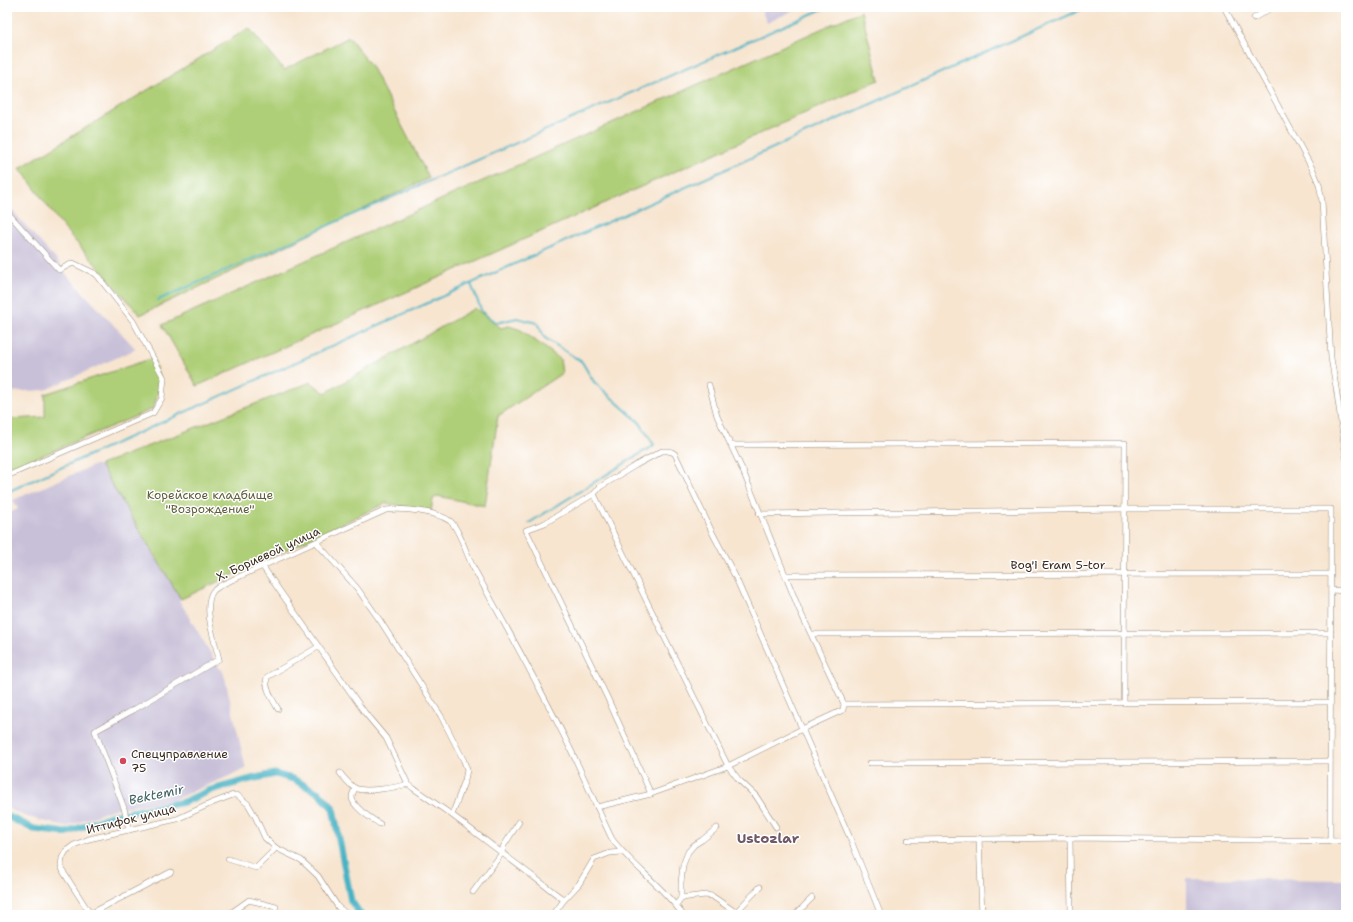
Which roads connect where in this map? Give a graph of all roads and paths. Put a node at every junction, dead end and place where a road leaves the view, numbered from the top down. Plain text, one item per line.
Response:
1 (1224, 7) edge
2 (1274, 7) edge
3 (1254, 18) dead end
4 (7, 212) edge
5 (710, 385) dead end
6 (731, 445) junction
7 (1346, 457) edge
8 (7, 476) edge
9 (594, 494) junction
10 (1125, 509) junction
11 (759, 514) junction
12 (316, 542) junction
13 (263, 566) junction
14 (1124, 574) junction
15 (1331, 574) junction
16 (785, 575) junction
17 (1331, 590) junction
18 (1346, 591) edge
19 (1124, 633) junction
20 (1331, 633) junction
21 (812, 634) junction
22 (318, 647) junction
23 (1330, 702) junction
24 (1124, 703) junction
25 (844, 704) junction
26 (278, 709) dead end
27 (802, 728) junction
28 (1330, 761) junction
29 (870, 763) dead end
30 (728, 766) junction
31 (340, 773) dead end
32 (408, 784) junction
33 (355, 788) junction
34 (651, 794) junction
35 (597, 807) junction
36 (452, 815) junction
37 (519, 822) dead end
38 (380, 824) dead end
39 (776, 827) dead end
40 (717, 828) dead end
41 (129, 830) junction
42 (979, 838) junction
43 (1070, 838) junction
44 (908, 840) dead end
45 (1330, 841) junction
46 (1346, 841) edge
47 (276, 848) junction
48 (622, 852) junction
49 (502, 853) junction
50 (228, 859) dead end
51 (171, 872) dead end
52 (760, 887) dead end
53 (473, 892) dead end
54 (681, 898) junction
55 (812, 898) dead end
56 (564, 900) junction
57 (676, 905) junction
58 (276, 907) dead end
59 (89, 914) edge
60 (228, 915) edge
61 (348, 915) edge
62 (553, 915) edge
63 (683, 915) edge
64 (795, 915) edge
65 (881, 915) edge
66 (982, 915) edge
67 (1071, 915) edge

1 - 7 street
2 - 3 street
4 - 8 street
5 - 6 street
6 - 10 street
6 - 11 street
9 - 27 street
9 - 30 street
9 - 34 street
10 - 11 street
10 - 14 street
10 - 15 street
11 - 16 street
12 - 13 street, Х. Бориевой улица
12 - 35 street, Х. Бориевой улица
12 - 36 street
13 - 22 street
13 - 41 street, Х. Бориевой улица
14 - 15 street, Bog'i Eram 5-tor
14 - 16 street, Bog'i Eram 5-tor
14 - 19 street
15 - 17 street
16 - 21 street
17 - 18 street
17 - 20 street
19 - 20 street
19 - 21 street
19 - 24 street
20 - 23 street
21 - 25 street
22 - 26 street
22 - 32 street
23 - 24 street
23 - 28 street
24 - 25 street
25 - 27 street
27 - 30 street
27 - 65 street
28 - 29 street
28 - 45 street
30 - 34 street
30 - 39 street
31 - 33 street
32 - 33 street
32 - 36 street
33 - 38 street
34 - 35 street
35 - 48 street
36 - 49 street
37 - 49 street
40 - 54 street
41 - 47 street, Иттифок улица
41 - 59 street, Иттифок улица
42 - 43 street
42 - 44 street
42 - 66 street
43 - 45 street
43 - 67 street
45 - 46 street
47 - 50 street
47 - 61 street, Иттифок улица
48 - 56 street
48 - 57 street
49 - 53 street
49 - 56 street
51 - 59 street
52 - 54 street
54 - 57 street
55 - 64 street
56 - 62 street
57 - 63 street
58 - 60 street

